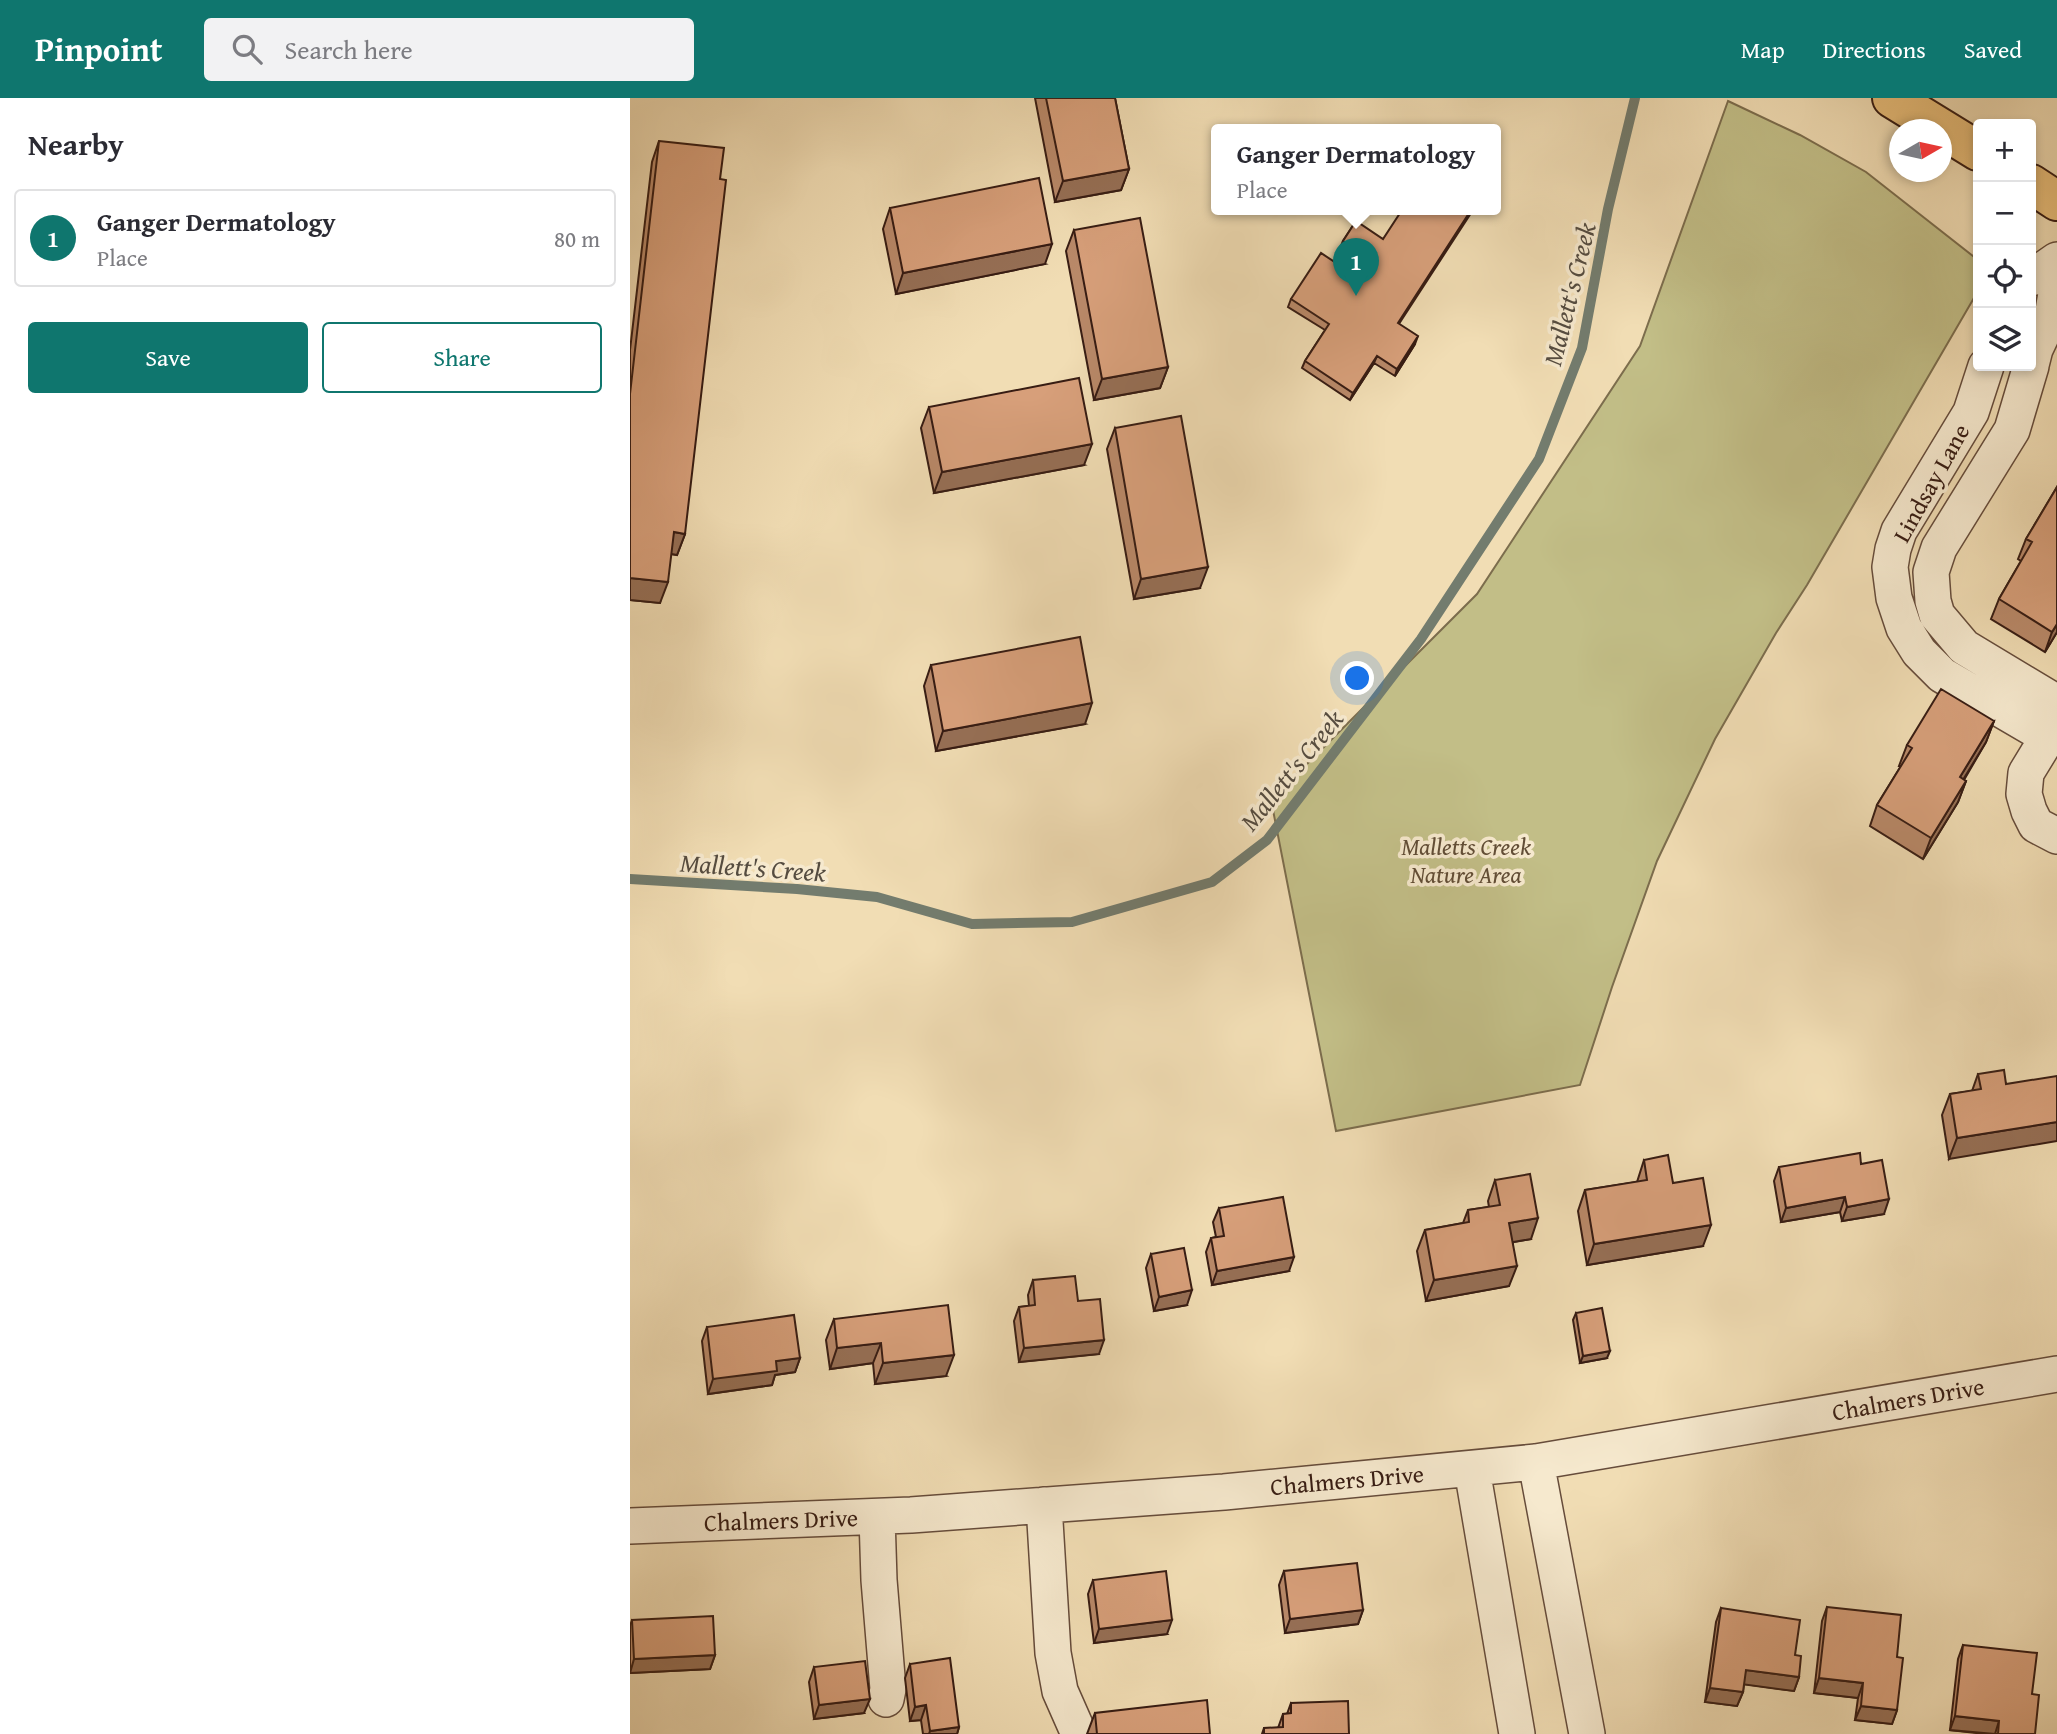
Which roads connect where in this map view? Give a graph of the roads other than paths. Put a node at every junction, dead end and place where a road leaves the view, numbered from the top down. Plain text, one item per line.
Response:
1 (1892, 98) edge
2 (1973, 148) edge
3 (2036, 187) edge
4 (2057, 201) edge
5 (2057, 260) edge
6 (2036, 275) edge
7 (2057, 288) edge
8 (2036, 347) edge
9 (1984, 371) edge
10 (2029, 371) edge
11 (1955, 439) junction
12 (1993, 463) junction
13 (2057, 703) edge
14 (2053, 730) edge
15 (2057, 836) edge
16 (2057, 1374) edge
17 (1536, 1462) junction
18 (1472, 1469) junction
19 (1044, 1505) junction
20 (877, 1517) junction
21 (630, 1526) edge
22 (886, 1699) dead end
23 (1075, 1725) dead end
24 (1517, 1734) edge
25 (1587, 1734) edge

1 - 2 main road
3 - 4 main road
5 - 6 street
7 - 8 street, Lindsay Lane
9 - 11 street, Lindsay Lane
10 - 12 street, Lindsay Lane
11 - 12 street
11 - 14 street, Lindsay Lane
12 - 13 street, Lindsay Lane
14 - 15 street, Lindsay Lane
16 - 17 street, Chalmers Drive
17 - 18 street, Chalmers Drive
17 - 25 street
18 - 19 street, Chalmers Drive
18 - 24 street
19 - 20 street, Chalmers Drive
19 - 23 street
20 - 21 street, Chalmers Drive
20 - 22 street

